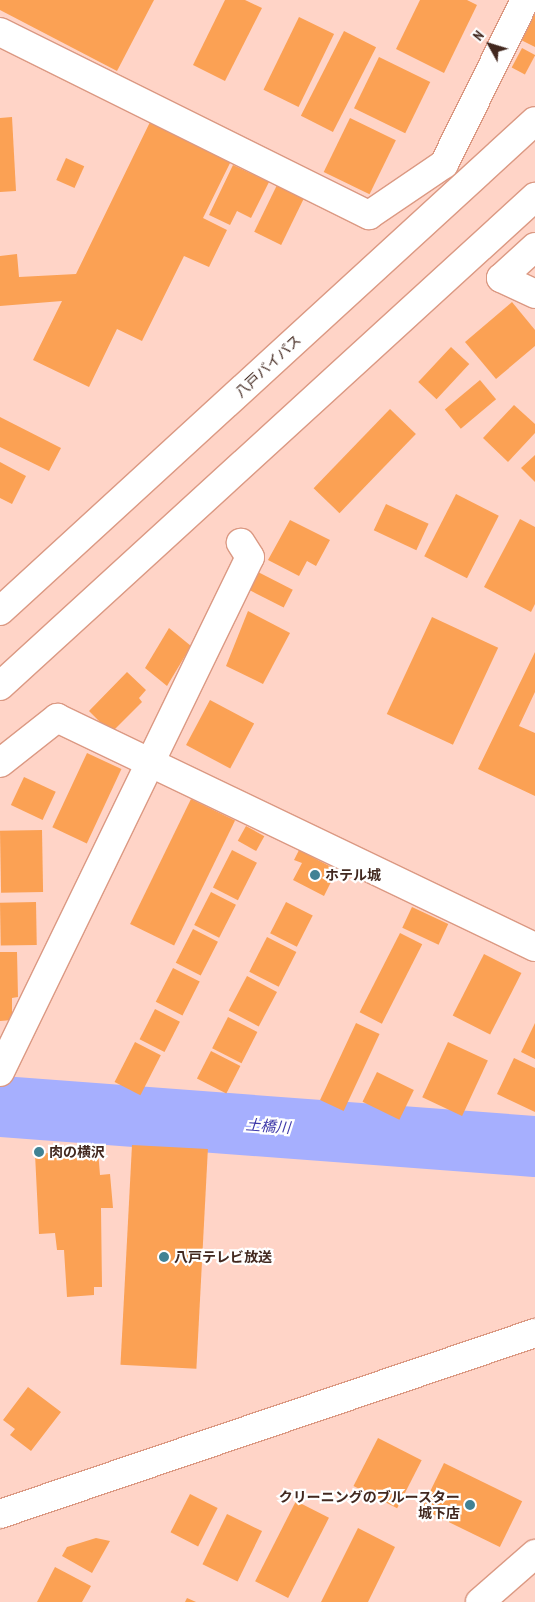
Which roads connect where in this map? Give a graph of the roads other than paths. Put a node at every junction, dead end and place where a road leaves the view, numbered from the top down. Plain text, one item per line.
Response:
1 (525, 0) edge
2 (0, 32) edge
3 (535, 121) edge
4 (535, 197) edge
5 (535, 247) edge
6 (535, 294) edge
7 (241, 543) dead end
8 (0, 611) edge
9 (0, 686) edge
10 (0, 762) edge
11 (149, 763) junction
12 (535, 947) edge
13 (0, 1072) edge
14 (535, 1333) edge
15 (0, 1514) edge
16 (535, 1554) edge
17 (480, 1602) edge

1 - 2 main road
3 - 8 main road, 八戸バイパス
4 - 9 main road
5 - 6 main road
7 - 11 main road
10 - 11 main road
11 - 12 main road
11 - 13 main road
14 - 15 main road
16 - 17 main road

